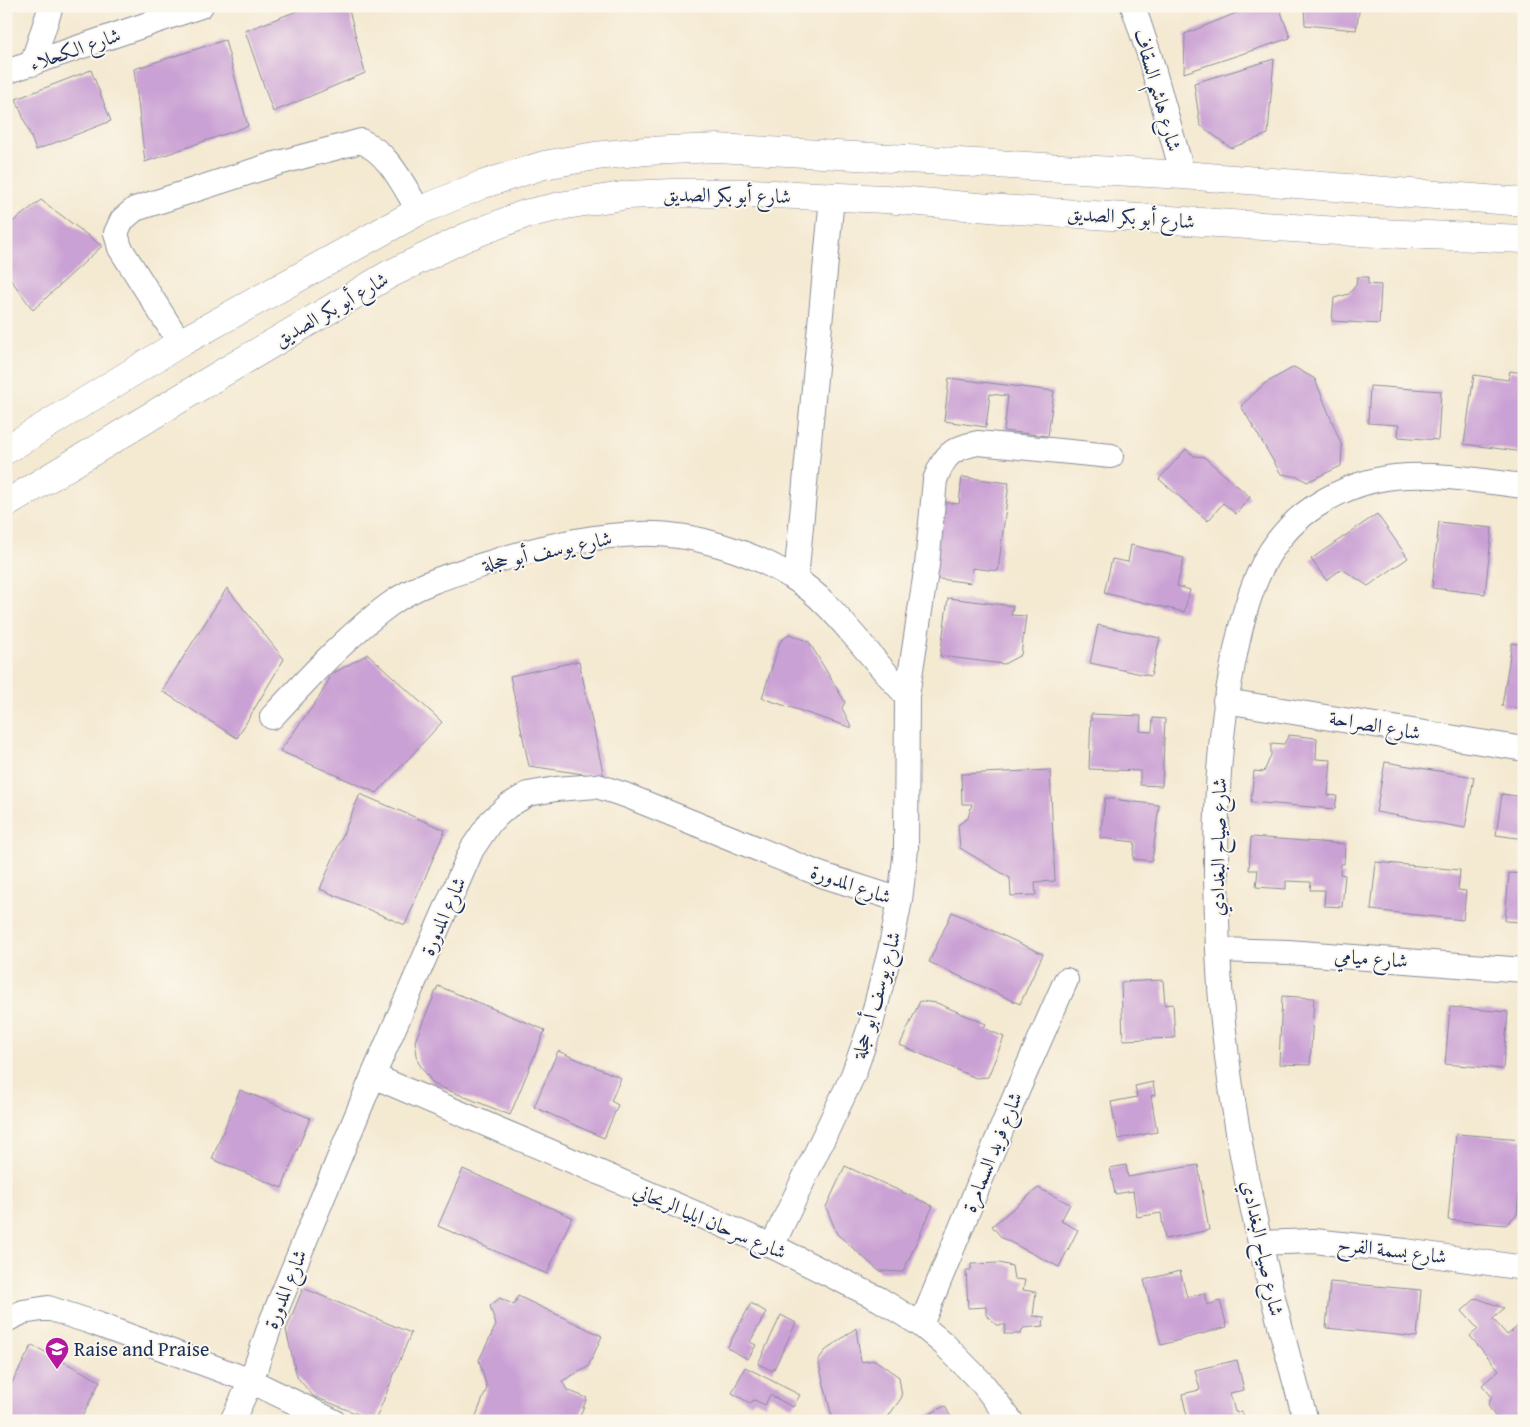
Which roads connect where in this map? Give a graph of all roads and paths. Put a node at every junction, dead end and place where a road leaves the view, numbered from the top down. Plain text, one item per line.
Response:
1 (51, 6) edge
2 (201, 6) edge
3 (1133, 6) edge
4 (32, 64) junction
5 (6, 72) edge
6 (1183, 175) junction
7 (1357, 190) junction
8 (832, 197) junction
9 (1524, 202) edge
10 (419, 211) junction
11 (1354, 232) junction
12 (1524, 239) edge
13 (180, 343) junction
14 (6, 450) edge
15 (1111, 456) dead end
16 (1524, 486) edge
17 (6, 504) edge
18 (796, 579) junction
19 (906, 696) junction
20 (1225, 701) junction
21 (272, 717) dead end
22 (1524, 749) edge
23 (900, 900) junction
24 (1218, 950) junction
25 (1524, 970) edge
26 (1066, 980) dead end
27 (373, 1076) junction
28 (1260, 1243) junction
29 (772, 1246) junction
30 (1524, 1268) edge
31 (6, 1320) edge
32 (921, 1325) junction
33 (250, 1381) junction
34 (232, 1421) edge
35 (333, 1421) edge
36 (1011, 1421) edge
37 (1306, 1421) edge

1 - 4 street
2 - 4 street, شارع الكحلاء
3 - 6 street, شارع هاشم السقاف
4 - 5 street, شارع الكحلاء
6 - 7 main road, شارع أبو بكر الصديق
6 - 10 main road, شارع أبو بكر الصديق
7 - 9 main road, شارع أبو بكر الصديق
7 - 11 main road
8 - 11 main road, شارع أبو بكر الصديق
8 - 17 main road, شارع أبو بكر الصديق
8 - 18 street
10 - 13 main road, شارع أبو بكر الصديق
10 - 13 street
11 - 12 main road, شارع أبو بكر الصديق
13 - 14 main road, شارع أبو بكر الصديق
15 - 19 street, شارع يوسف أبو حجلة
16 - 20 street, شارع صياح البغدادي
18 - 19 street, شارع يوسف أبو حجلة
18 - 21 street, شارع يوسف أبو حجلة
19 - 23 street, شارع يوسف أبو حجلة
20 - 22 street, شارع الصراحة
20 - 24 street, شارع صياح البغدادي
23 - 27 street, شارع المدورة
23 - 29 street, شارع يوسف أبو حجلة
24 - 25 street, شارع ميامي
24 - 28 street, شارع صياح البغدادي
26 - 32 street, شارع فريد السمامرة
27 - 29 street, شارع سرحان ايليا الريحاني
27 - 33 street, شارع المدورة
28 - 30 street, شارع بسمة الفرح
28 - 37 street, شارع صياح البغدادي
29 - 32 street, شارع سرحان ايليا الريحاني
31 - 33 street
32 - 36 street, شارع سرحان ايليا الريحاني
33 - 34 street, شارع المدورة
33 - 35 street

